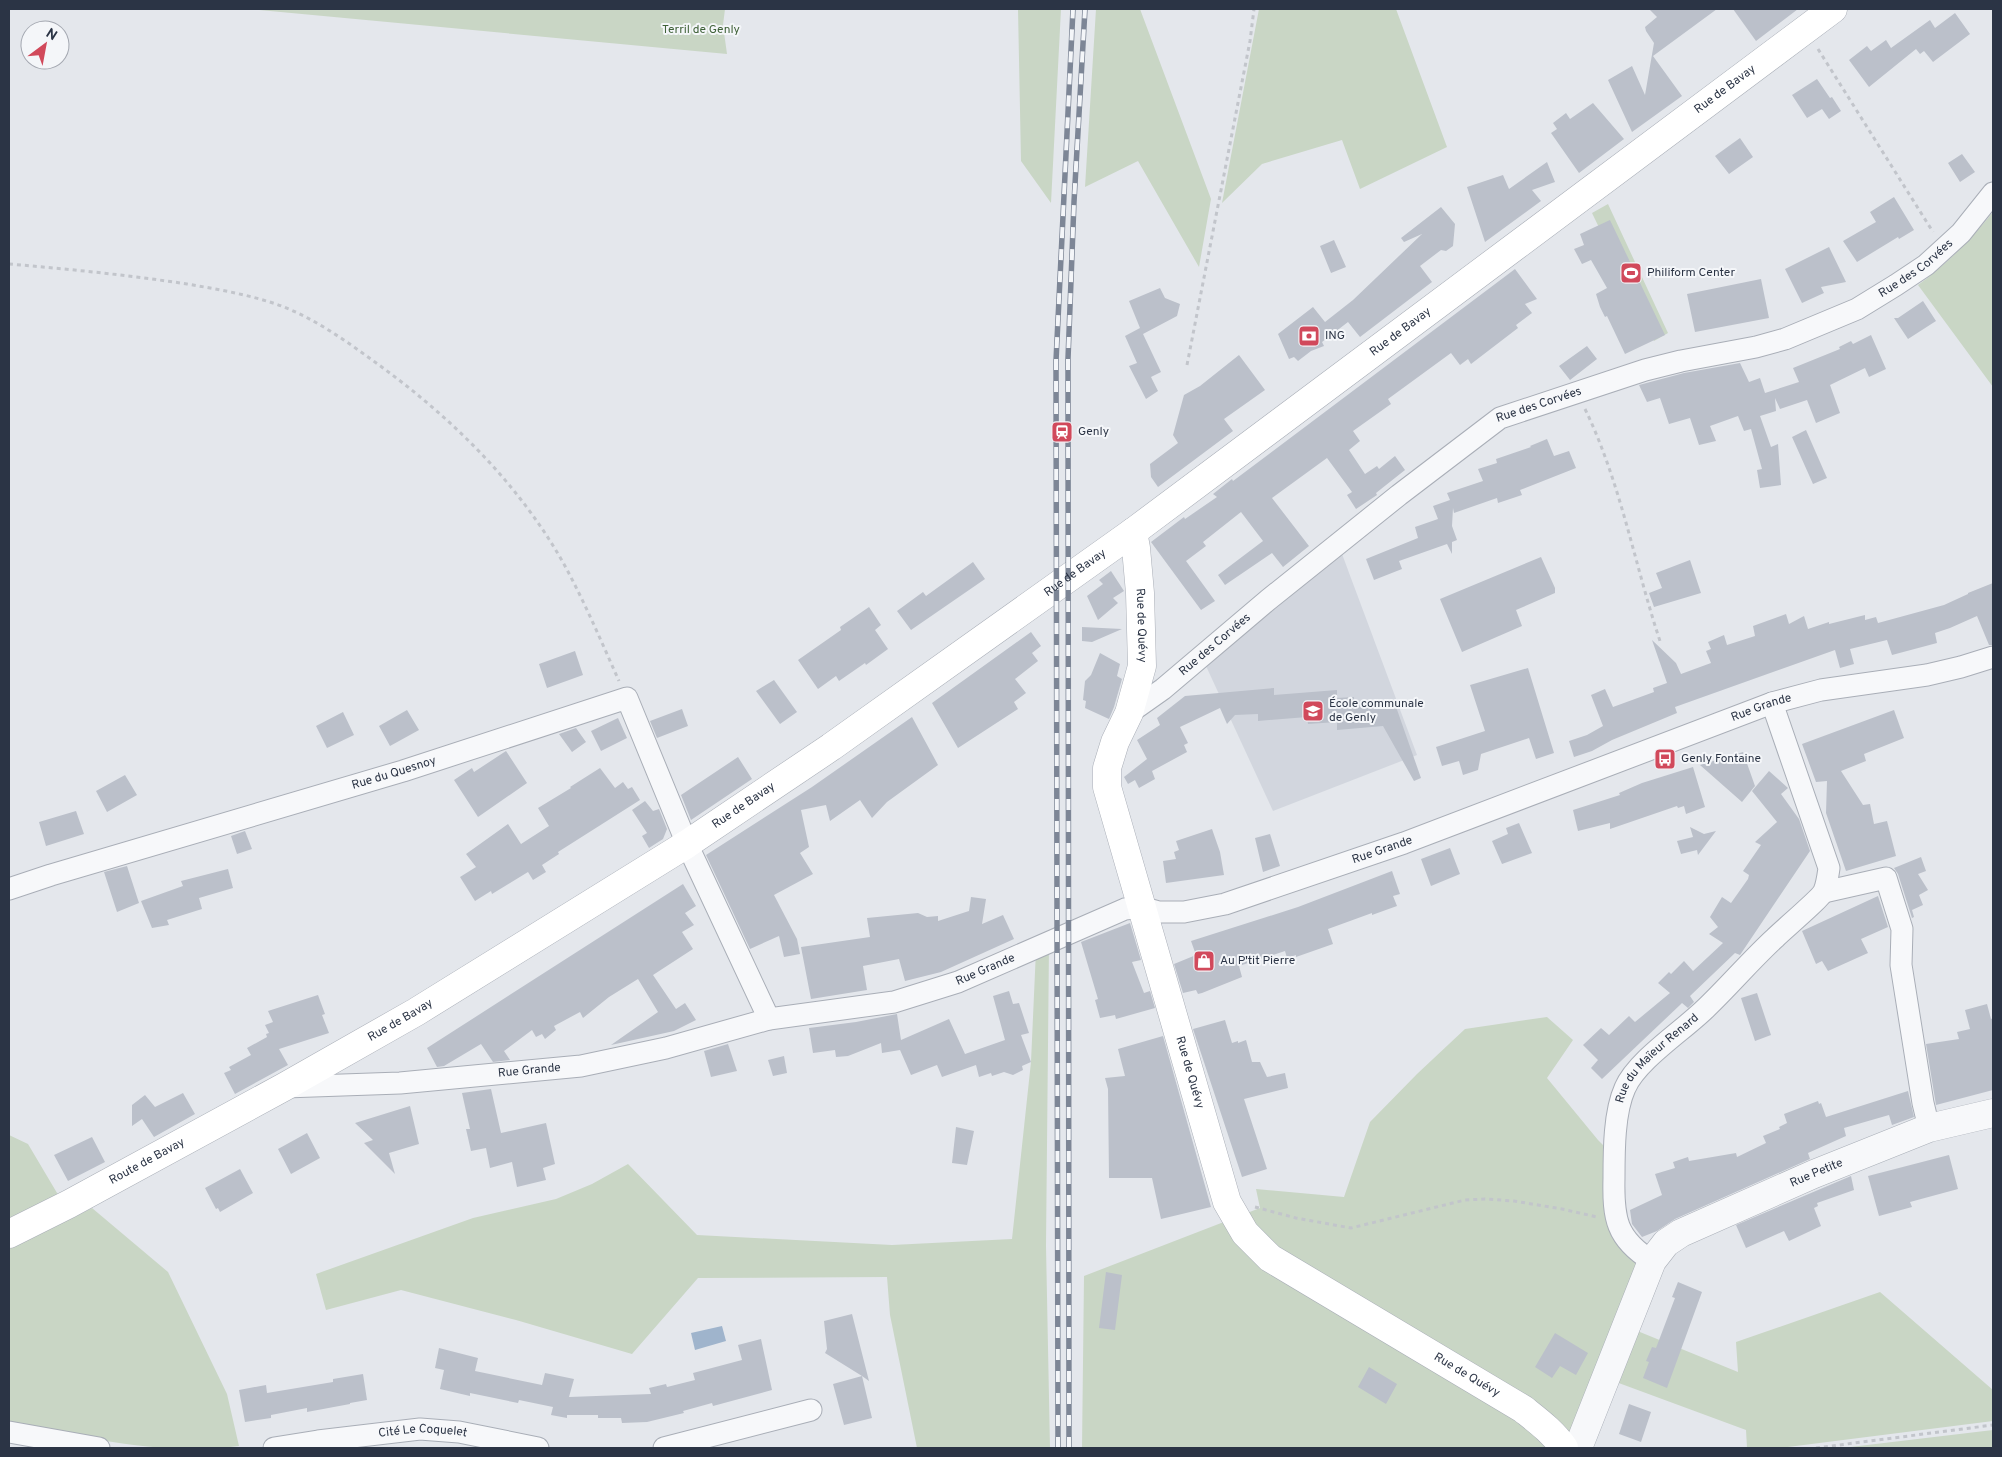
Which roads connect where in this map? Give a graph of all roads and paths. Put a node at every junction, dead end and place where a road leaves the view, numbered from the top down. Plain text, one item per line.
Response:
1 (1254, 9) edge
2 (1833, 9) edge
3 (1816, 46) dead end
4 (1993, 193) edge
5 (1944, 249) junction
6 (9, 264) edge
7 (1187, 365) dead end
8 (1577, 392) junction
9 (1133, 532) junction
10 (1662, 644) dead end
11 (1993, 657) edge
12 (627, 698) junction
13 (1772, 703) junction
14 (1129, 713) junction
15 (687, 844) junction
16 (9, 889) edge
17 (1824, 892) junction
18 (1141, 906) junction
19 (769, 1019) junction
20 (284, 1088) junction
21 (1993, 1112) edge
22 (1929, 1128) junction
23 (1227, 1202) junction
24 (1617, 1221) junction
25 (9, 1234) edge
26 (1652, 1261) junction
27 (811, 1410) dead end
28 (1993, 1425) edge
29 (9, 1432) edge
30 (368, 1442) edge
31 (100, 1448) edge
32 (274, 1448) edge
33 (538, 1448) edge
34 (664, 1448) edge
35 (1564, 1448) edge
36 (1578, 1448) edge
37 (1816, 1448) edge

1 - 7 path
2 - 9 main road, Rue de Bavay
3 - 5 path
4 - 5 street, Rue des Corvées
5 - 8 street, Rue des Corvées
6 - 12 path
8 - 10 path
8 - 14 street, Rue des Corvées
9 - 14 main road, Rue de Quévy
9 - 15 main road, Rue de Bavay
11 - 13 street, Rue Grande
12 - 15 street
12 - 16 street, Rue du Quesnoy
13 - 17 street
13 - 18 street, Rue Grande
14 - 18 main road, Rue de Quévy
15 - 19 street
15 - 20 main road, Rue de Bavay
17 - 22 street
17 - 24 street, Rue du Maïeur Renard
18 - 19 street, Rue Grande
18 - 23 main road, Rue de Quévy
19 - 20 street, Rue Grande
20 - 25 main road, Route de Bavay
21 - 22 street, Rue Petite
22 - 26 street, Rue Petite
23 - 24 path
23 - 35 main road, Rue de Quévy
24 - 26 street, Rue du Maïeur Renard
26 - 36 street
27 - 34 street
28 - 37 path
29 - 31 street
30 - 32 street, Cité Le Coquelet
30 - 33 street, Cité Le Coquelet

